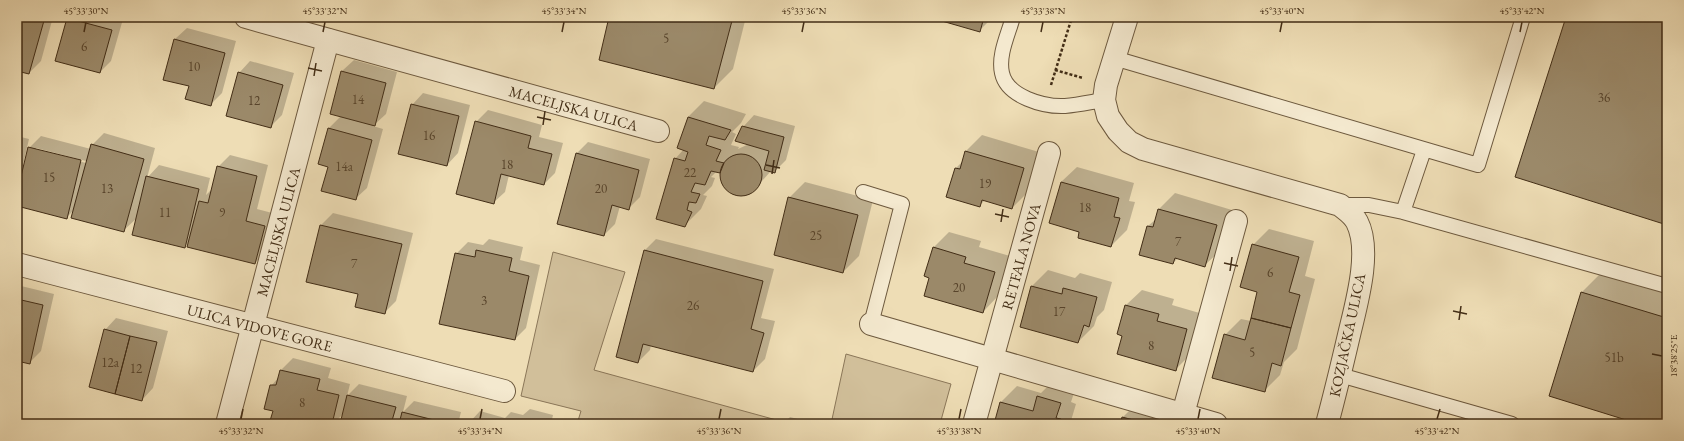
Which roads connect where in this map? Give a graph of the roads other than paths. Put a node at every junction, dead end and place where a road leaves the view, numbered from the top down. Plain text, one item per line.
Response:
1 (246, 17) edge
2 (1013, 17) edge
3 (1127, 17) edge
4 (1523, 17) edge
5 (328, 40) junction
6 (1114, 58) junction
7 (1104, 100) junction
8 (658, 131) dead end
9 (1424, 150) junction
10 (1049, 153) dead end
11 (863, 192) dead end
12 (1340, 205) junction
13 (1403, 212) junction
14 (1236, 221) dead end
15 (17, 264) edge
16 (1667, 286) edge
17 (871, 324) joint
18 (253, 326) junction
19 (992, 359) junction
20 (1340, 375) junction
21 (504, 391) dead end
22 (1184, 414) junction
23 (228, 424) edge
24 (974, 424) edge
25 (1216, 424) edge
26 (1327, 424) edge
27 (1512, 424) edge

1 - 5 street, MACELJSKA ULICA
2 - 7 lane
3 - 6 street
4 - 9 lane
5 - 8 street, MACELJSKA ULICA
5 - 18 street, MACELJSKA ULICA
6 - 7 street
6 - 9 lane
7 - 12 street
9 - 13 lane
10 - 19 street, RETFALA NOVA
11 - 17 lane
12 - 13 lane
12 - 20 street, KOZJAČKA ULICA
13 - 16 lane
14 - 22 street
15 - 18 street, ULICA VIDOVE GORE
17 - 19 street
18 - 21 street, ULICA VIDOVE GORE
18 - 23 street, MACELJSKA ULICA
19 - 22 street
19 - 24 street, RETFALA NOVA
20 - 26 street, KOZJAČKA ULICA
20 - 27 lane
22 - 25 street

